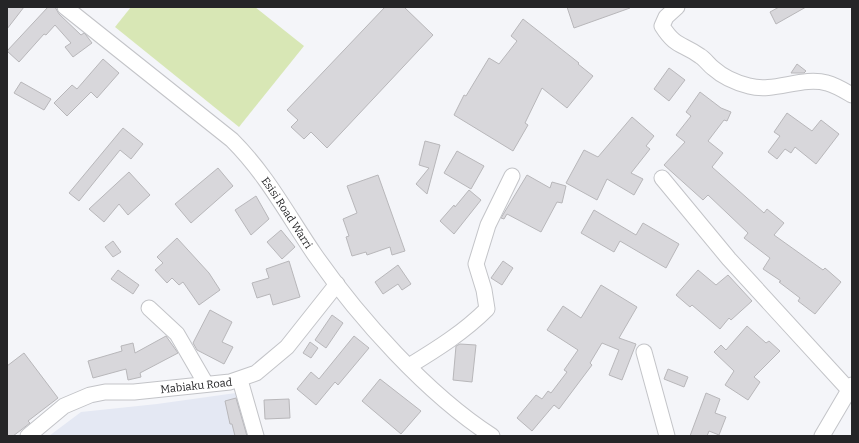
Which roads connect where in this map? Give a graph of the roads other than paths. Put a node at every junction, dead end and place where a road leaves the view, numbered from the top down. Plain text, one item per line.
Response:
1 (66, 7) edge
2 (677, 7) edge
3 (852, 95) edge
4 (512, 176) dead end
5 (662, 178) dead end
6 (337, 284) junction
7 (149, 308) dead end
8 (644, 352) dead end
9 (409, 366) junction
10 (240, 380) junction
11 (206, 384) junction
12 (850, 387) edge
13 (485, 434) edge
14 (28, 436) edge
15 (256, 436) edge
16 (667, 436) edge
17 (822, 436) edge

1 - 6 street, Esisi Road Warri
2 - 3 street
4 - 9 street
5 - 12 street
6 - 9 street, Esisi Road Warri
6 - 10 street, Mabiaku Road
7 - 11 street
8 - 16 street
9 - 13 street, Esisi Road Warri
10 - 11 street, Mabiaku Road
10 - 15 street
11 - 14 street, Mabiaku Road
12 - 17 street

